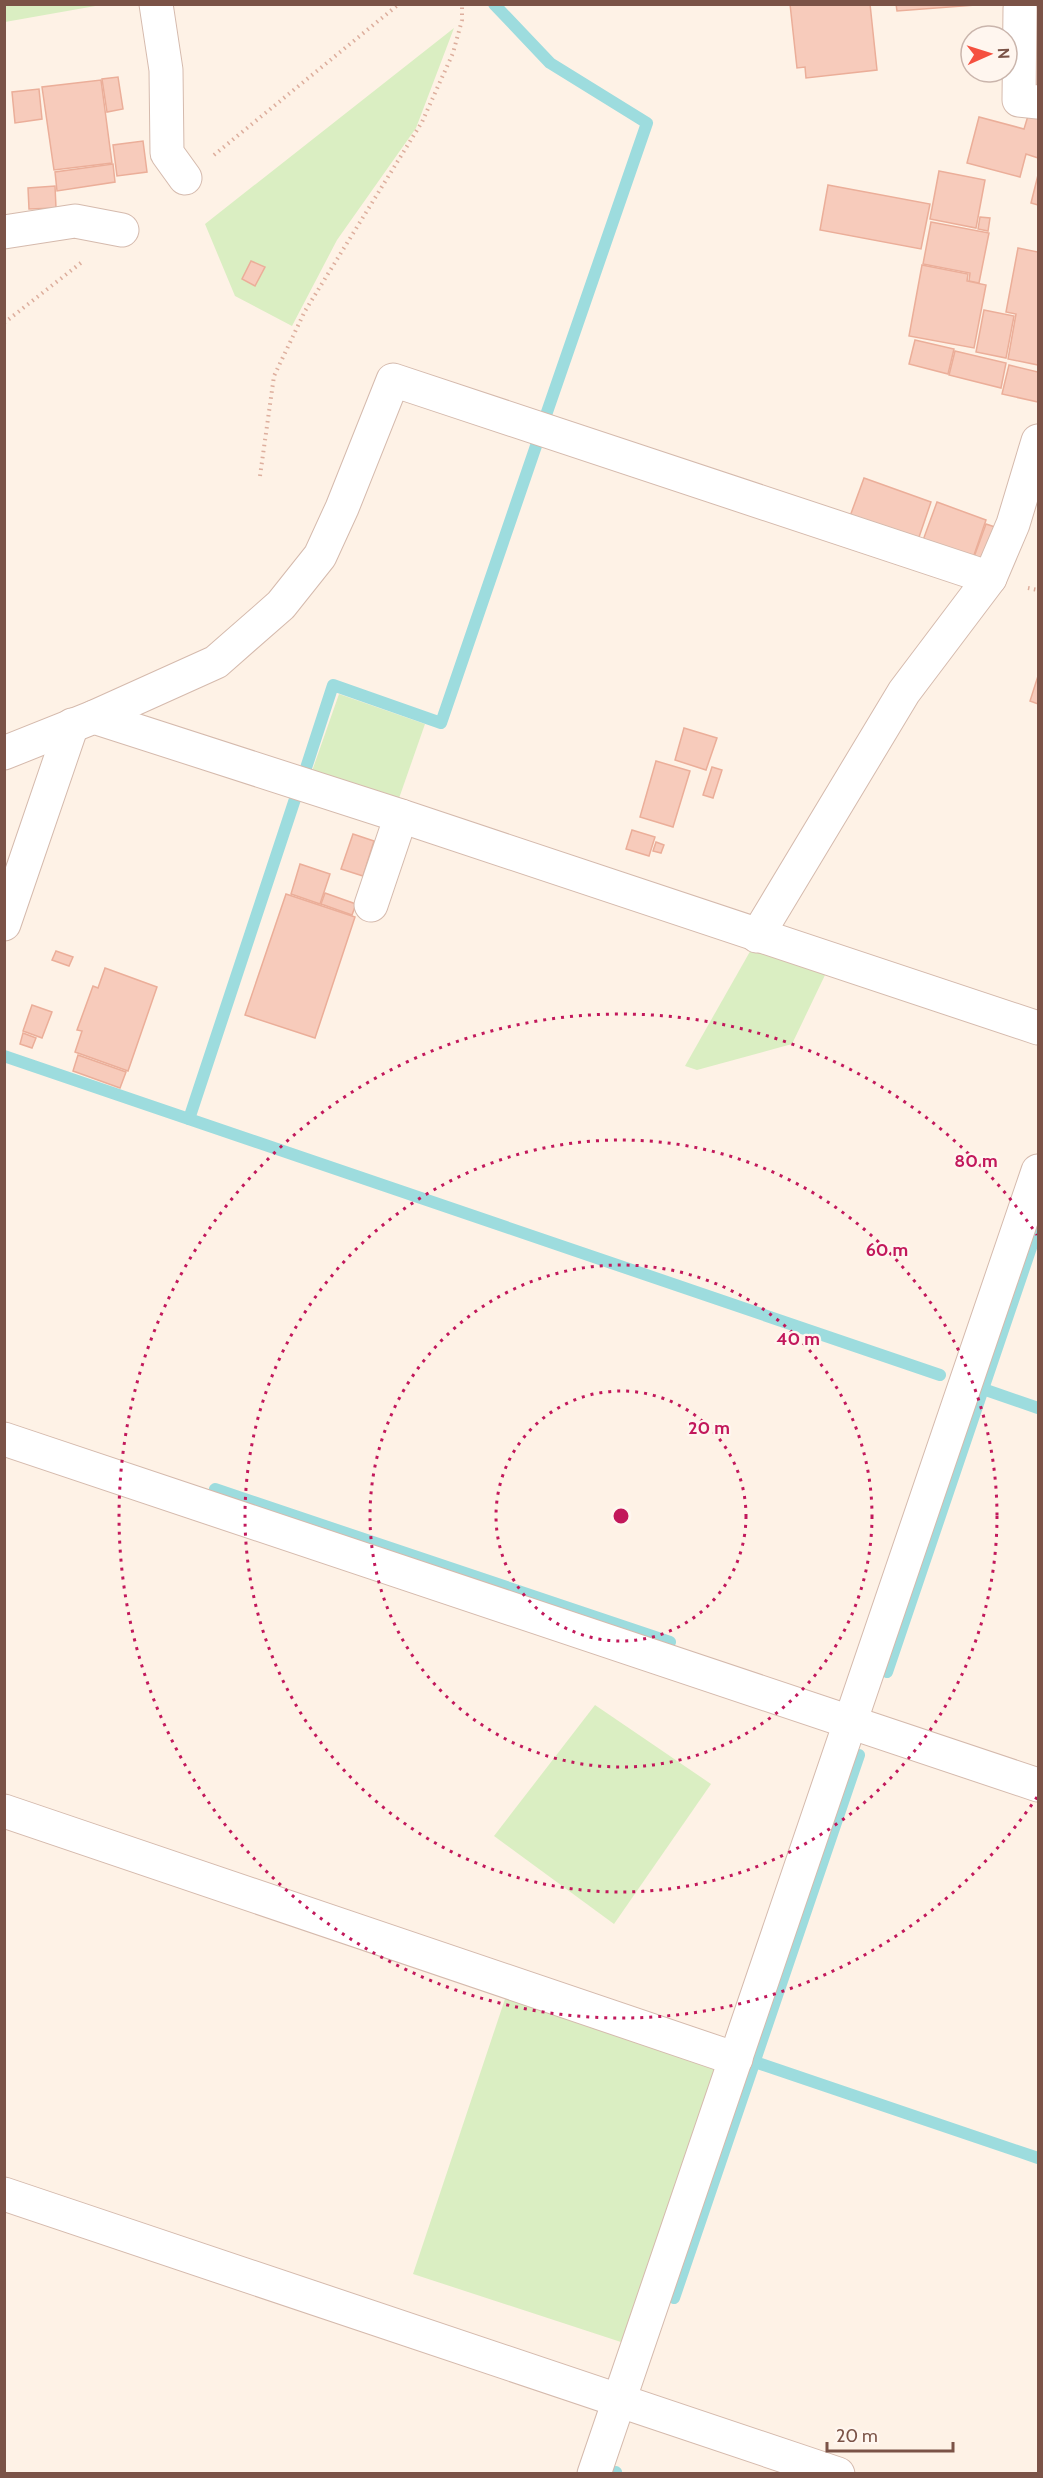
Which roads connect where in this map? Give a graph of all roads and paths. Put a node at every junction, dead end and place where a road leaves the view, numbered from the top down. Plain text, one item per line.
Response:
1 (156, 4) edge
2 (462, 4) edge
3 (1020, 9) dead end
4 (1038, 102) edge
5 (185, 178) dead end
6 (122, 230) dead end
7 (4, 232) edge
8 (1038, 441) edge
9 (260, 476) dead end
10 (990, 578) junction
11 (83, 721) junction
12 (4, 753) edge
13 (401, 816) junction
14 (371, 905) dead end
15 (4, 924) edge
16 (757, 936) junction
17 (1038, 1029) edge
18 (1038, 1171) edge
19 (4, 1439) edge
20 (850, 1722) junction
21 (1038, 1785) edge
22 (4, 1811) edge
23 (736, 2058) junction
24 (4, 2194) edge
25 (619, 2400) junction
26 (594, 2474) edge
27 (838, 2474) edge

1 - 5 street
2 - 9 path
3 - 4 street
6 - 7 street
8 - 10 street
10 - 11 street
10 - 16 street
11 - 12 street
11 - 13 street
11 - 15 street
13 - 14 street
13 - 16 street
16 - 17 street
18 - 20 street
19 - 20 street
20 - 21 street
20 - 23 street
22 - 23 street
23 - 25 street
24 - 25 street
25 - 26 street
25 - 27 street

